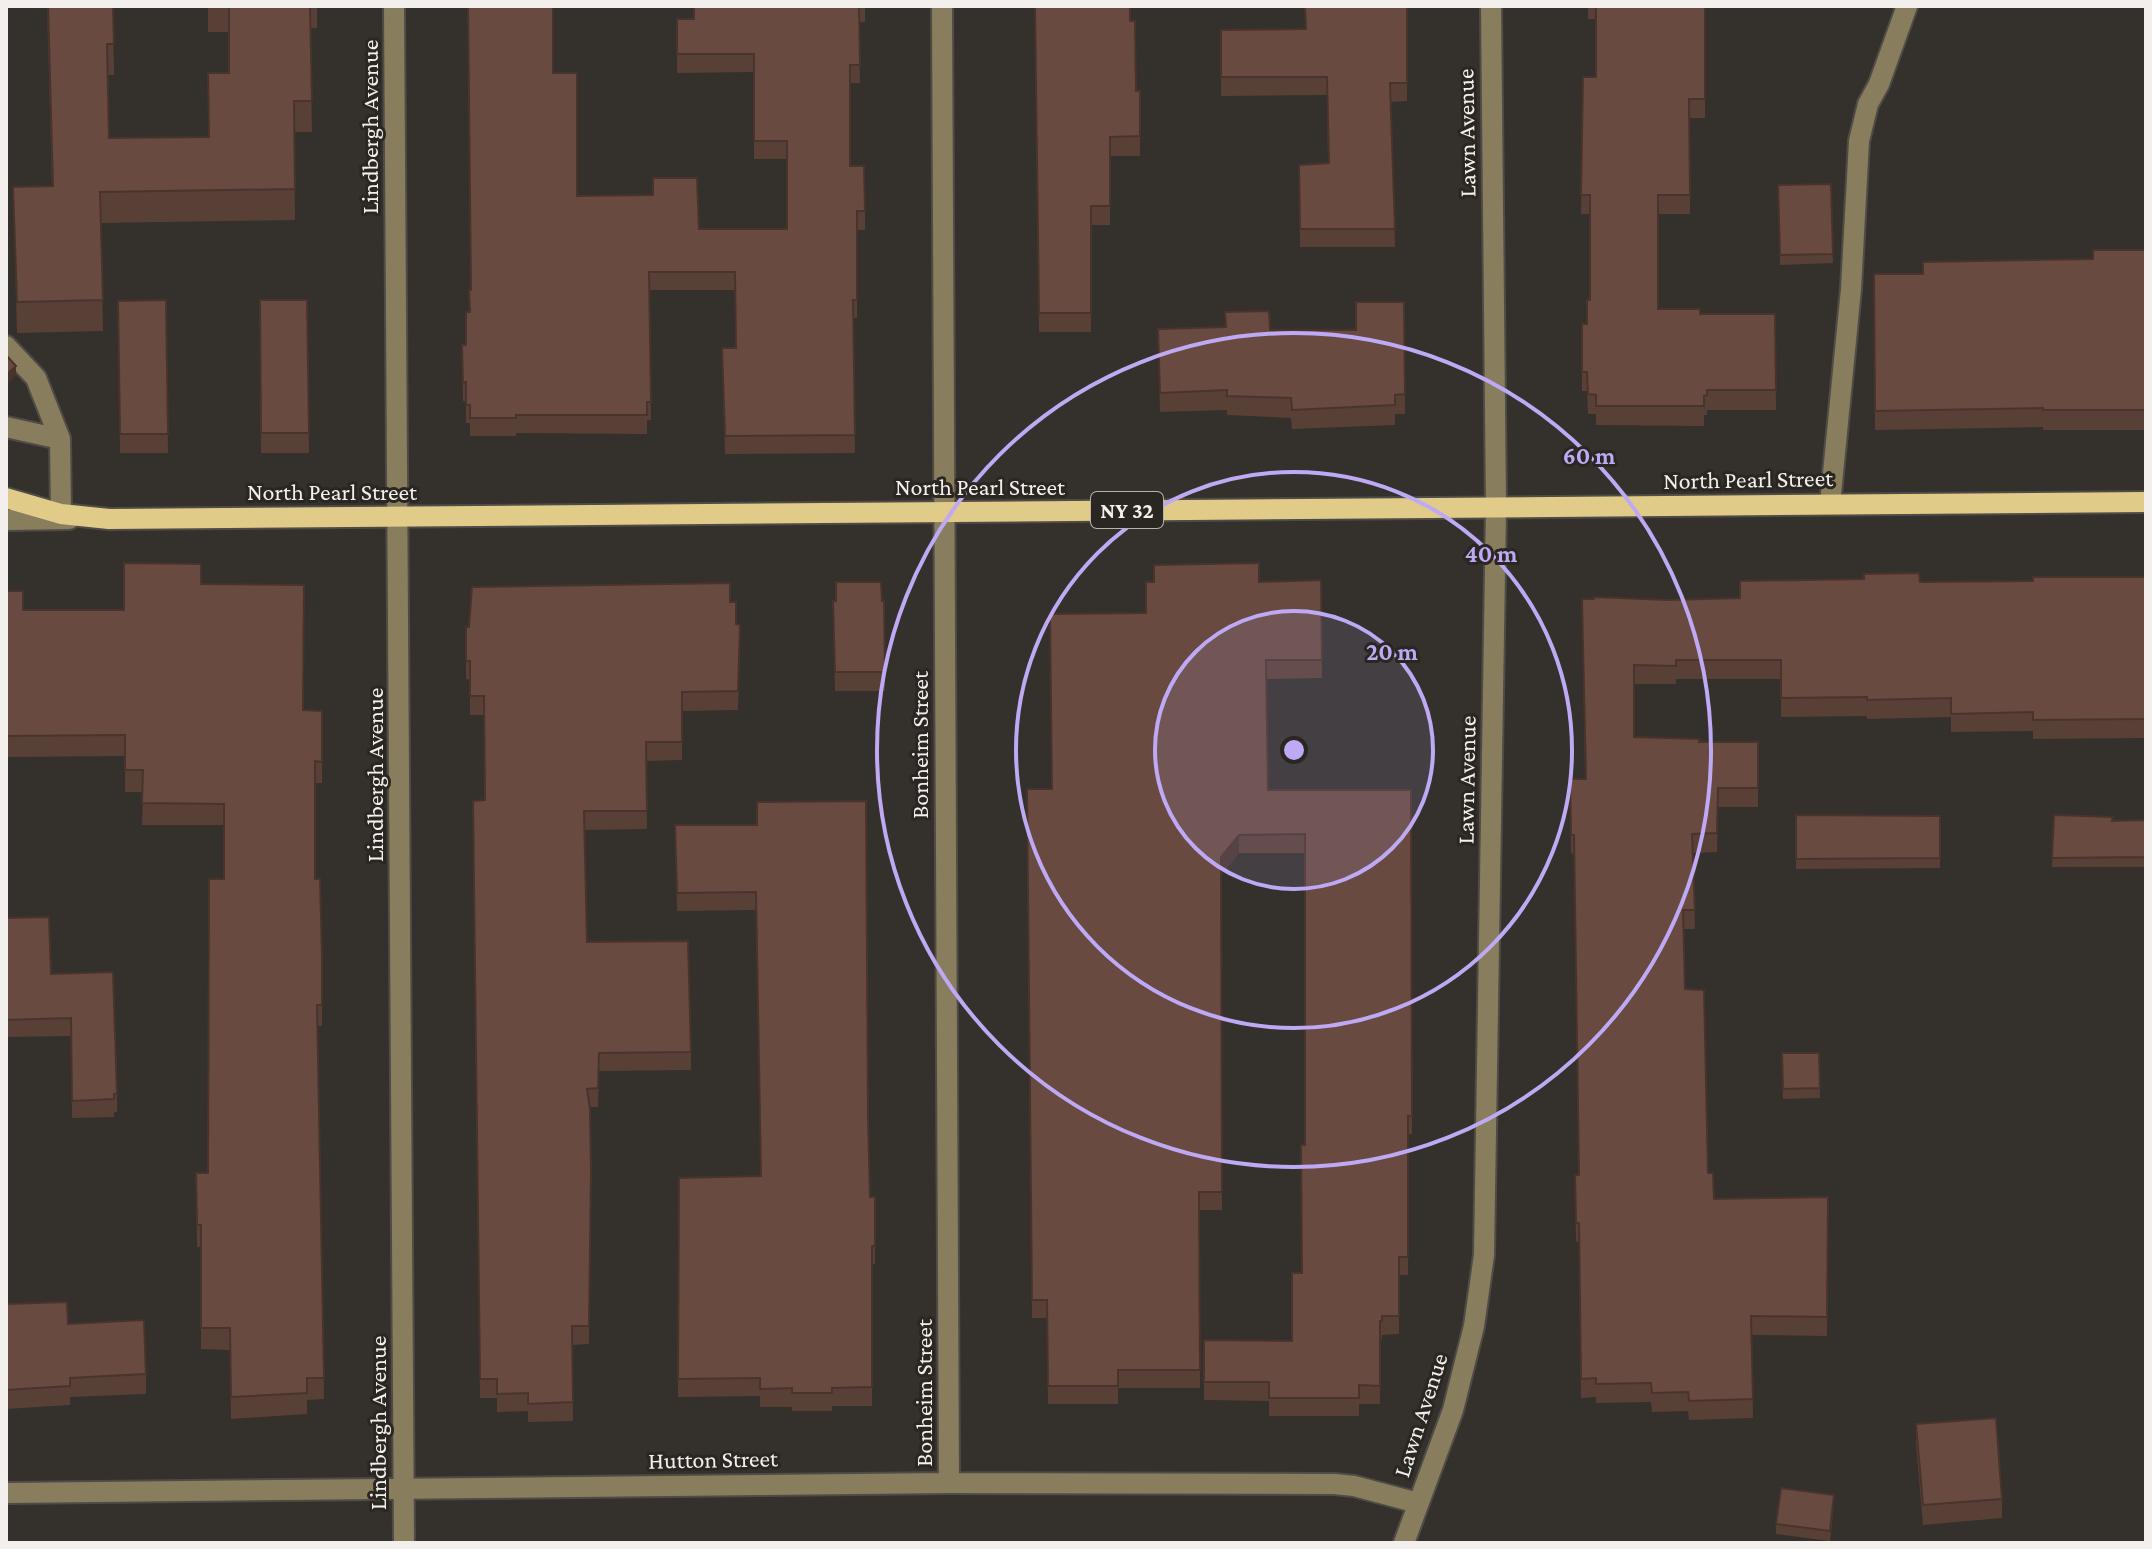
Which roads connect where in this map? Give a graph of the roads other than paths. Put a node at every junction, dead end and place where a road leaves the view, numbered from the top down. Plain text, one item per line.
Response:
1 (394, 6) edge
2 (942, 6) edge
3 (1491, 6) edge
4 (1907, 6) edge
5 (6, 346) edge
6 (6, 427) edge
7 (60, 439) junction
8 (6, 498) edge
9 (2146, 502) edge
10 (1830, 504) junction
11 (1496, 507) junction
12 (944, 512) junction
13 (61, 514) junction
14 (398, 516) junction
15 (109, 519) junction
16 (6, 520) edge
17 (949, 1483) junction
18 (403, 1489) junction
19 (6, 1493) edge
20 (1418, 1503) junction
21 (404, 1543) edge
22 (1404, 1543) edge

1 - 14 street, Lindbergh Avenue
2 - 12 street, Bonheim Street
3 - 11 street, Lawn Avenue
4 - 10 street
5 - 7 street
6 - 7 street
7 - 13 street
8 - 13 main road, NY 32
9 - 10 main road, North Pearl Street / NY 32
10 - 11 main road, North Pearl Street / NY 32
11 - 12 main road, North Pearl Street / NY 32
11 - 20 street, Lawn Avenue
12 - 14 main road, North Pearl Street / NY 32
12 - 17 street, Bonheim Street
13 - 15 main road, NY 32
14 - 15 main road, North Pearl Street / NY 32
14 - 18 street, Lindbergh Avenue
15 - 16 street, North Pearl Street
17 - 18 street, Hutton Street
17 - 20 street, Hutton Street
18 - 19 street, Hutton Street
18 - 21 street, Lindbergh Avenue
20 - 22 street, Lawn Avenue

